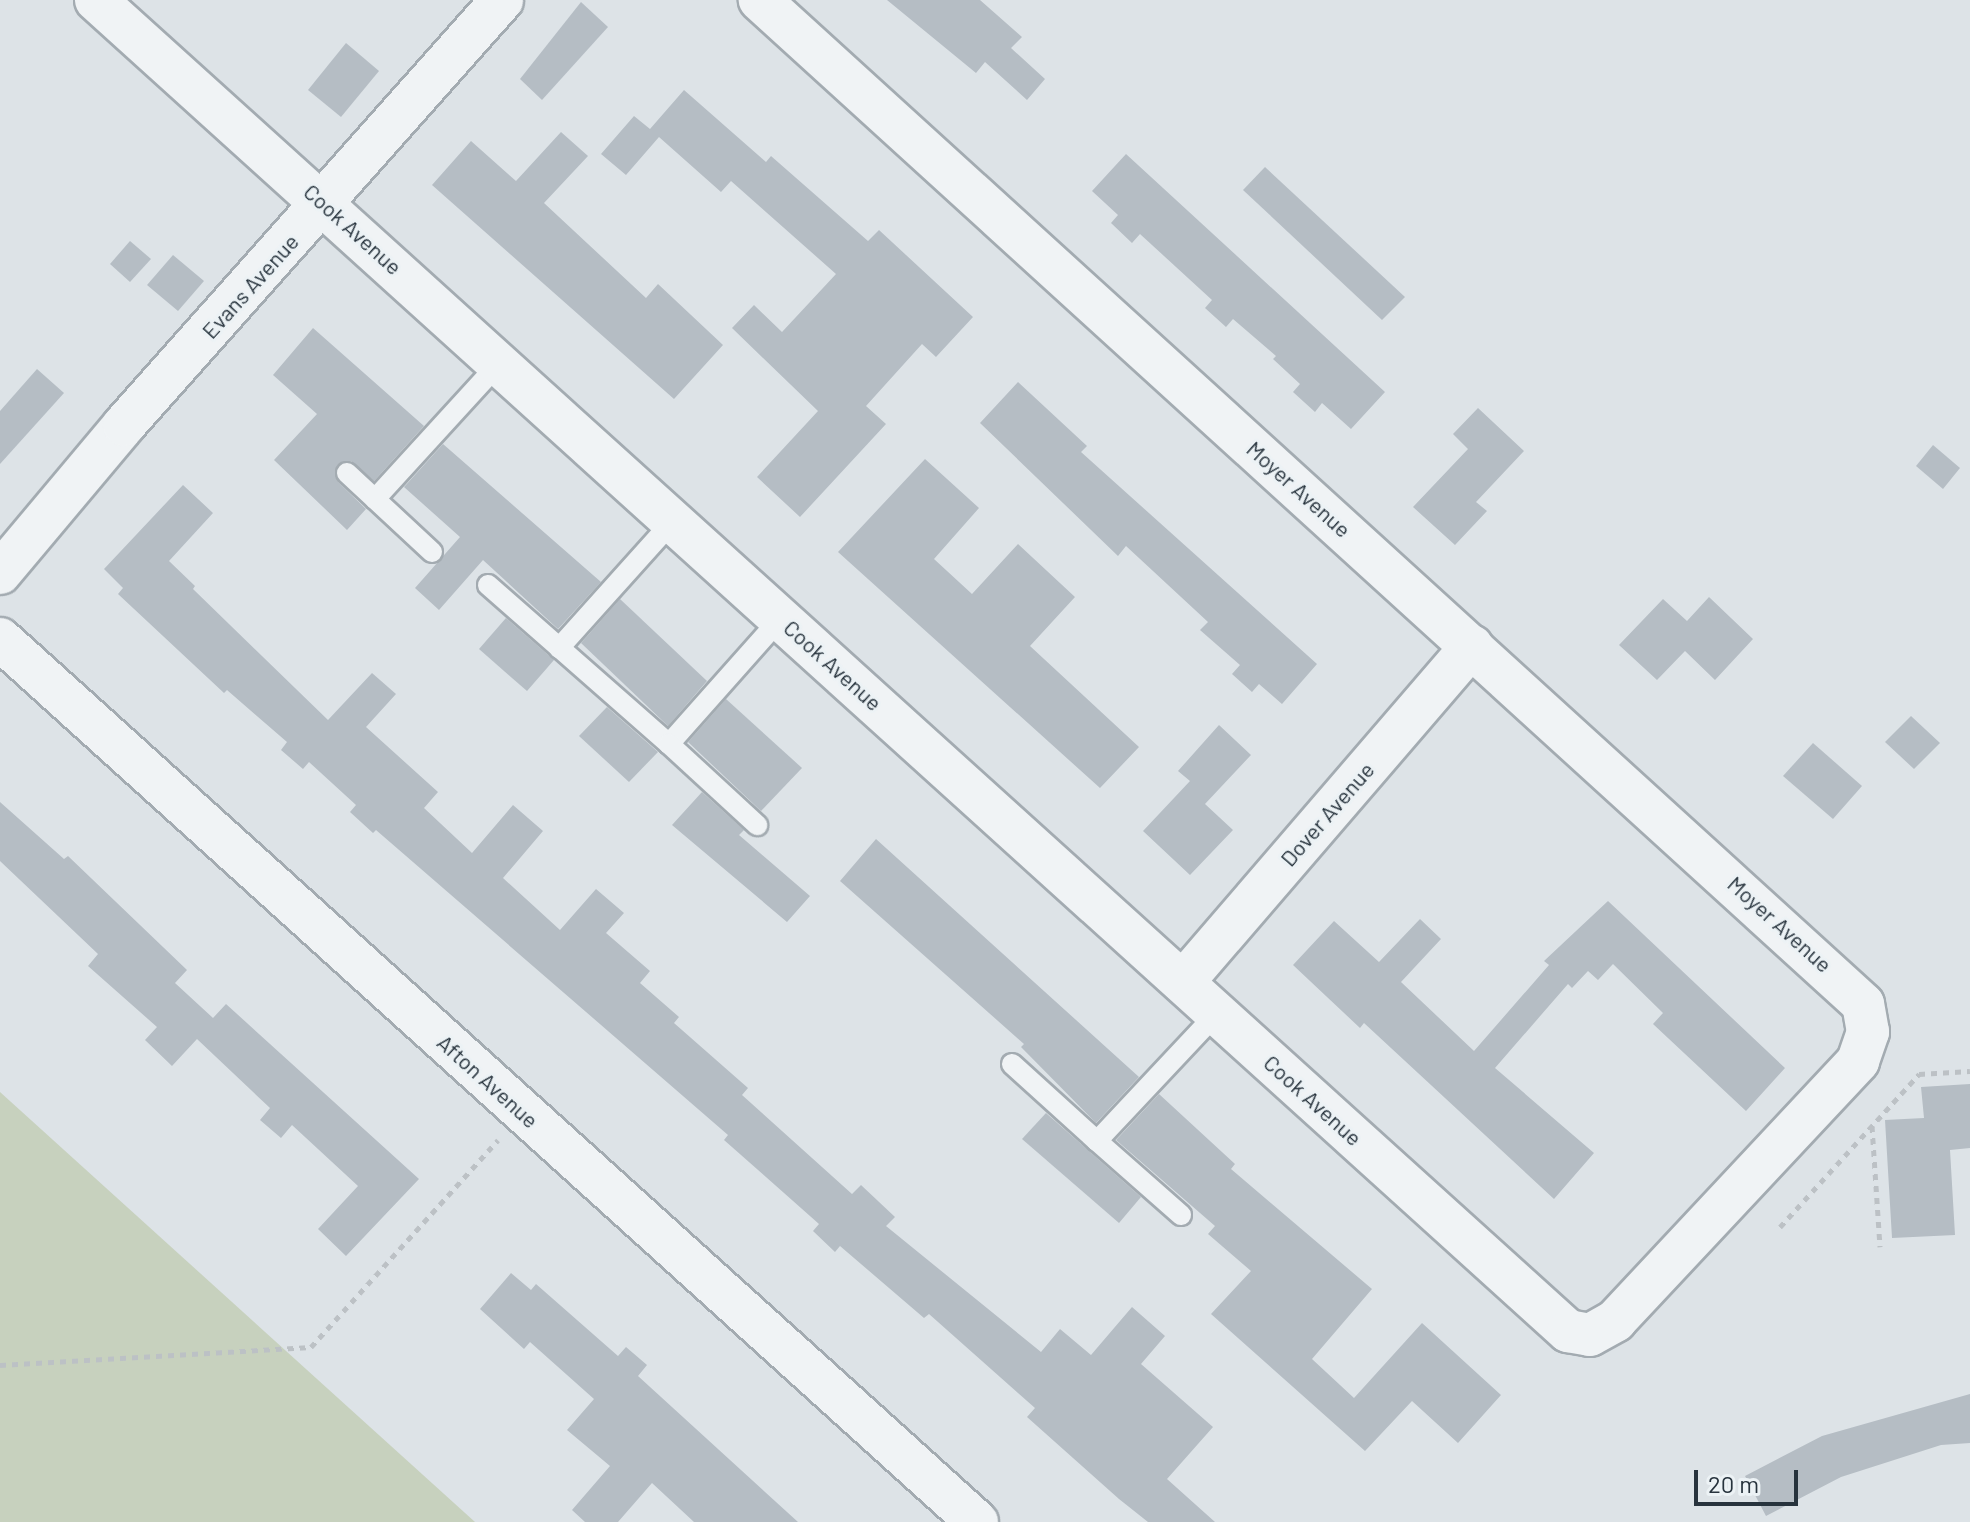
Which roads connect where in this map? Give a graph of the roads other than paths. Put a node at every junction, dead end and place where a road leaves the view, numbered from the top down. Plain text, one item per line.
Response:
1 (96, 0) edge
2 (502, 0) edge
3 (760, 0) edge
4 (324, 203) junction
5 (500, 362) junction
6 (347, 473) dead end
7 (375, 499) junction
8 (674, 520) junction
9 (432, 552) dead end
10 (0, 573) edge
11 (488, 585) dead end
12 (781, 618) junction
13 (0, 639) edge
14 (1472, 646) junction
15 (559, 648) junction
16 (669, 744) junction
17 (757, 825) dead end
18 (1183, 982) junction
19 (1217, 1013) junction
20 (1012, 1064) dead end
21 (1097, 1141) junction
22 (1181, 1215) dead end
23 (1568, 1331) joint
24 (977, 1522) edge

1 - 4 street, Cook Avenue
2 - 4 street, Evans Avenue
3 - 14 street, Moyer Avenue
4 - 5 street, Cook Avenue
4 - 10 street, Evans Avenue
5 - 7 lane
5 - 8 street, Cook Avenue
6 - 7 lane
7 - 9 lane
8 - 12 street, Cook Avenue
8 - 15 lane
11 - 15 lane
12 - 16 lane
12 - 18 street, Cook Avenue
13 - 24 street, Afton Avenue
14 - 18 street, Dover Avenue
14 - 23 street, Moyer Avenue
15 - 16 lane
16 - 17 lane
18 - 19 street, Cook Avenue
19 - 21 lane
19 - 23 street, Cook Avenue
20 - 21 lane
21 - 22 lane

